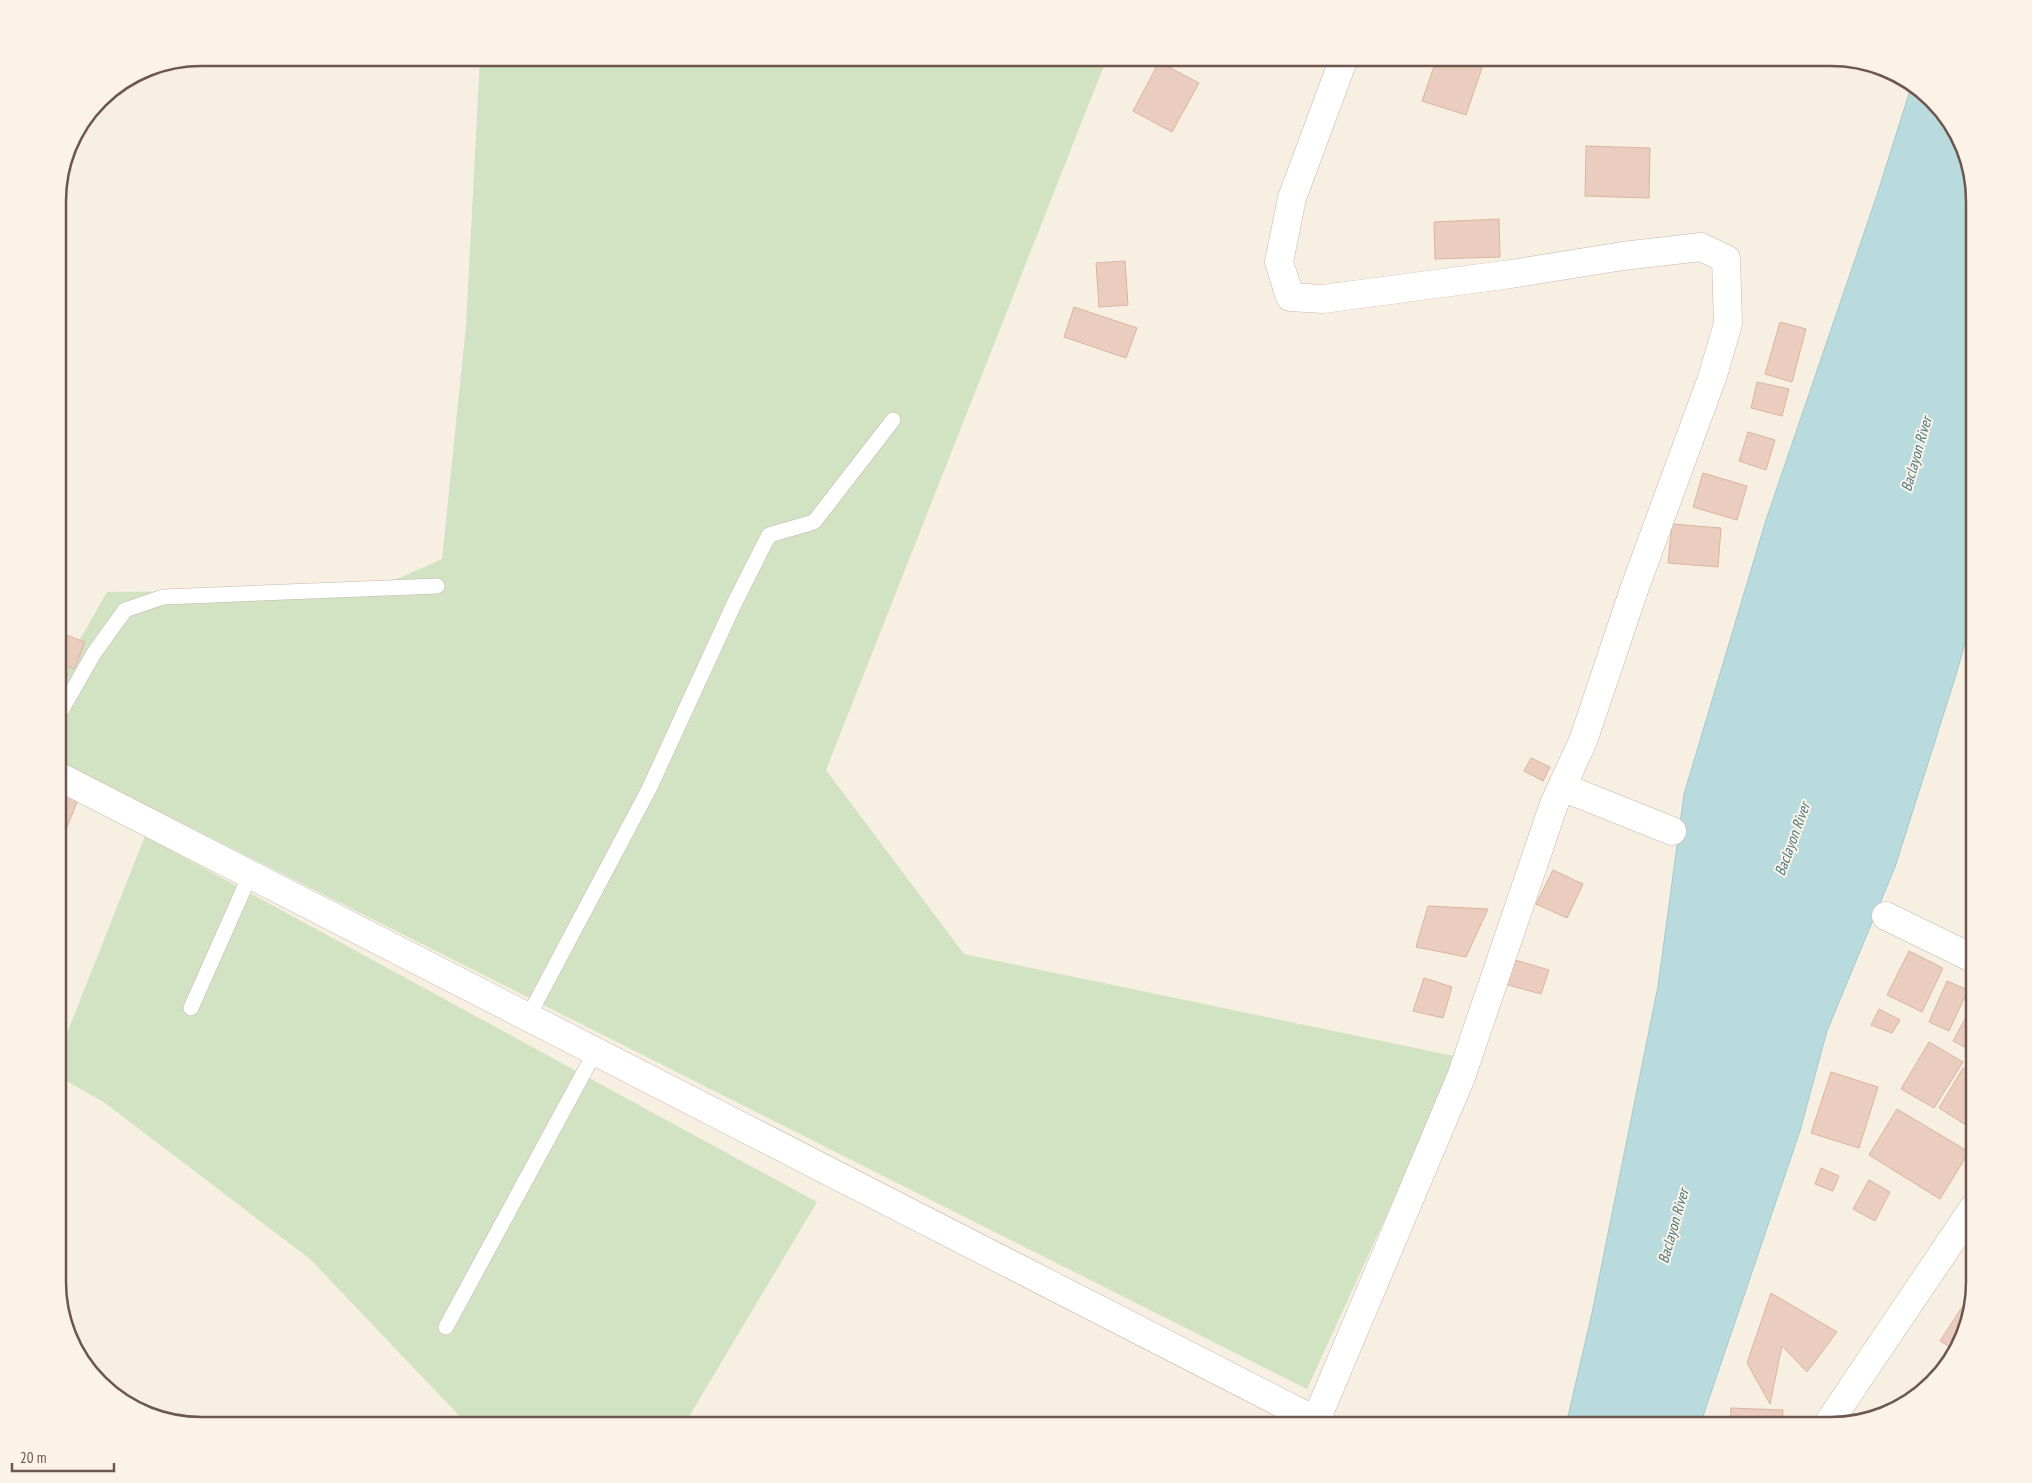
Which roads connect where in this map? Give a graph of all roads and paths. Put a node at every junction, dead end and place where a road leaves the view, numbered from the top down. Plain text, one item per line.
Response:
1 (1341, 66) edge
2 (893, 420) dead end
3 (437, 586) dead end
4 (67, 700) edge
5 (67, 781) edge
6 (1562, 787) junction
7 (1672, 831) dead end
8 (250, 875) junction
9 (1886, 916) dead end
10 (1966, 956) edge
11 (191, 1008) dead end
12 (528, 1017) junction
13 (595, 1052) junction
14 (1966, 1219) edge
15 (446, 1327) dead end
16 (1304, 1417) edge
17 (1321, 1417) edge
18 (1833, 1417) edge

1 - 6 street
2 - 12 lane
3 - 4 lane
5 - 8 street
6 - 7 street
6 - 17 street
8 - 11 lane
8 - 12 street
9 - 10 street
12 - 13 street
13 - 15 lane
13 - 16 street
14 - 18 street

